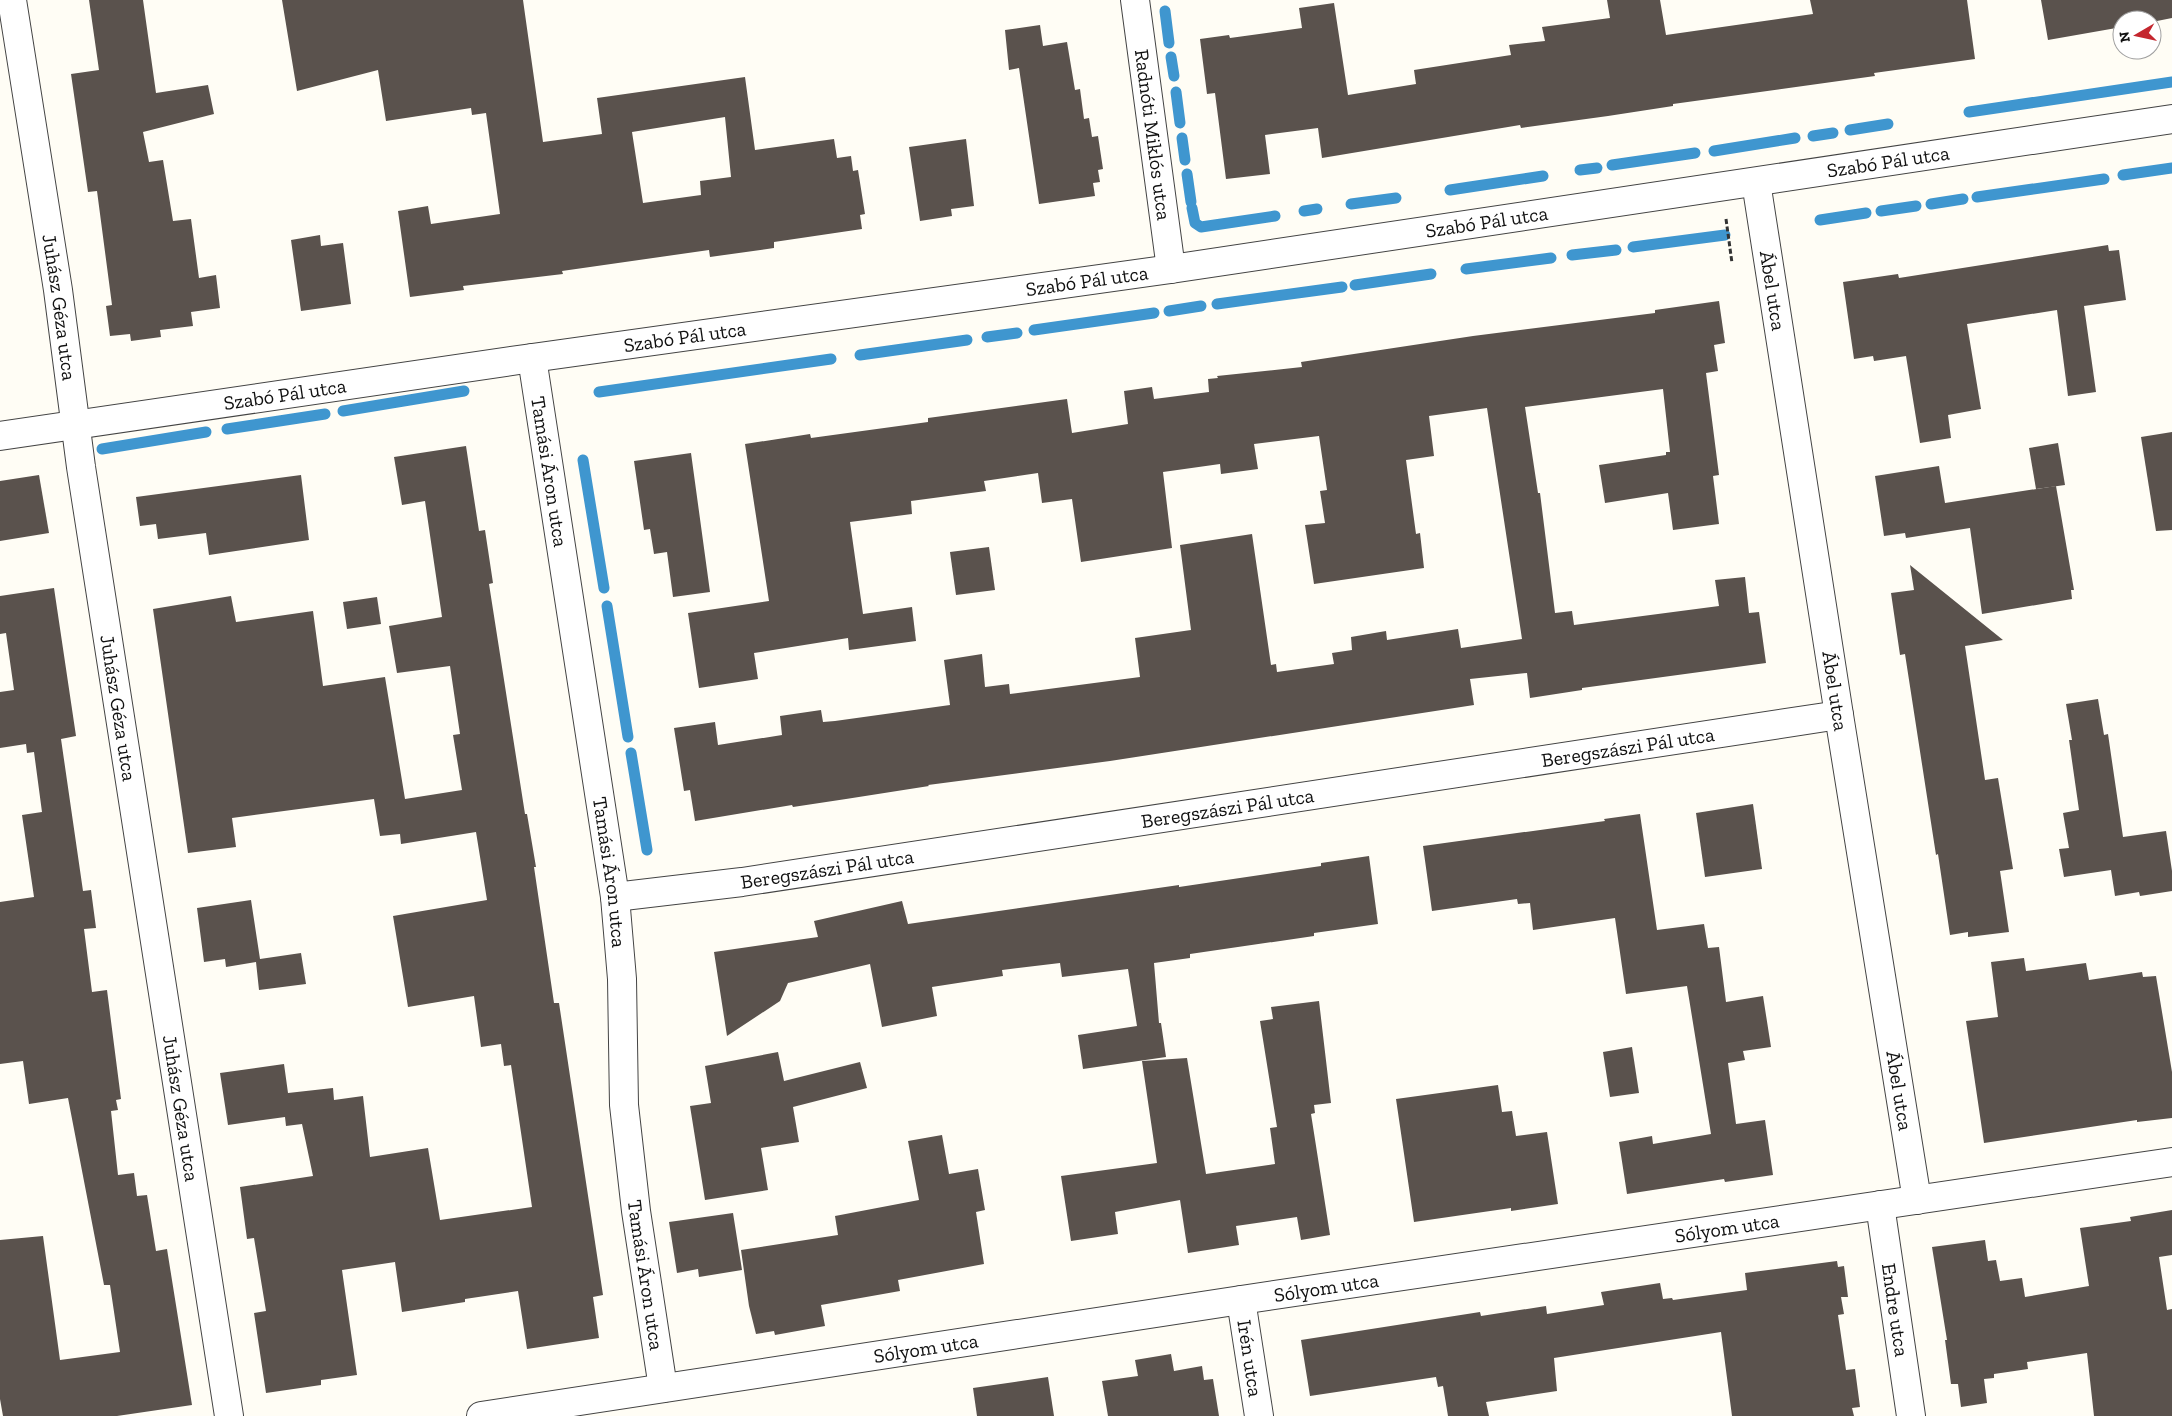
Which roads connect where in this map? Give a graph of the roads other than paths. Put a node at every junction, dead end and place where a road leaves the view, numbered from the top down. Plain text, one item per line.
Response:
1 (12, 0) edge
2 (1135, 0) edge
3 (2172, 119) edge
4 (1756, 182) junction
5 (1172, 269) junction
6 (532, 358) junction
7 (76, 425) junction
8 (0, 436) edge
9 (1839, 715) junction
10 (614, 897) junction
11 (2172, 1162) edge
12 (1917, 1200) junction
13 (1880, 1205) junction
14 (1241, 1300) junction
15 (663, 1388) junction
16 (604, 1407) edge
17 (229, 1416) edge
18 (480, 1416) edge
19 (1259, 1416) edge
20 (1911, 1416) edge

1 - 7 street, Juhász Géza utca
2 - 5 street, Radnóti Miklós utca
3 - 4 street, Szabó Pál utca
4 - 5 street, Szabó Pál utca
4 - 9 street, Ábel utca
5 - 6 street, Szabó Pál utca
6 - 7 street, Szabó Pál utca
6 - 10 street, Tamási Áron utca
7 - 8 street, Szabó Pál utca
7 - 17 street, Juhász Géza utca
9 - 10 street, Beregszászi Pál utca
9 - 12 street, Ábel utca
10 - 15 street, Tamási Áron utca
11 - 12 street, Sólyom utca
12 - 13 street, Sólyom utca
13 - 14 street, Sólyom utca
13 - 20 street, Endre utca
14 - 15 street, Sólyom utca
14 - 19 street, Irén utca
15 - 16 street, Sólyom utca
16 - 18 street, Sólyom utca

